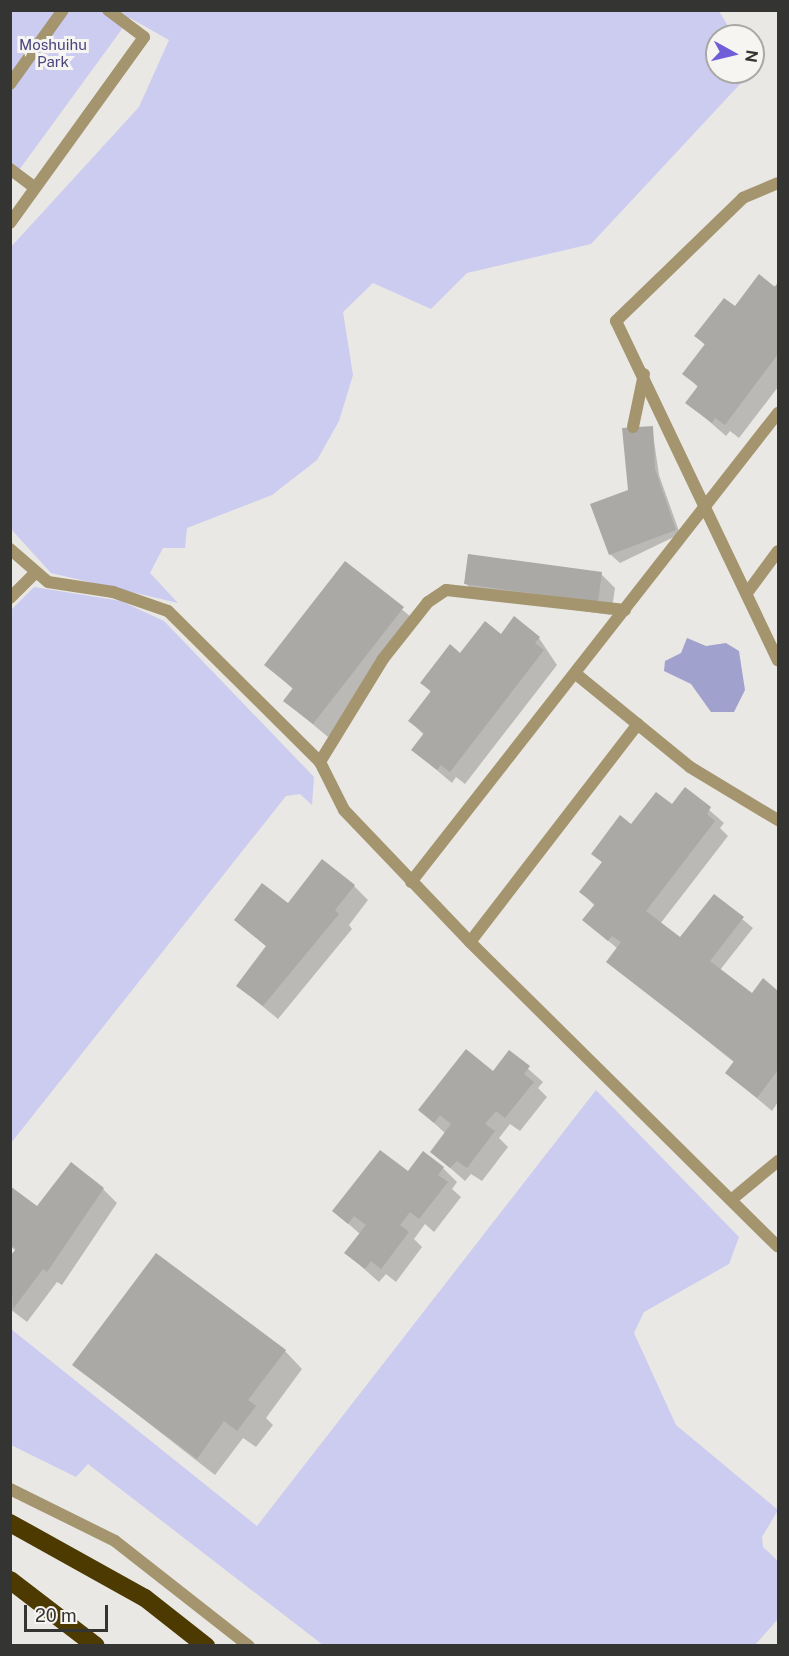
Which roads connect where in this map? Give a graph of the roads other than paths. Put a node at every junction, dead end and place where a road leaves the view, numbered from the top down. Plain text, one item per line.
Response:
1 (63, 10) edge
2 (108, 10) edge
3 (10, 84) edge
4 (10, 169) edge
5 (778, 183) edge
6 (35, 188) junction
7 (10, 223) edge
8 (644, 374) junction
9 (778, 414) edge
10 (633, 427) dead end
11 (707, 507) junction
12 (10, 549) edge
13 (778, 551) edge
14 (33, 574) junction
15 (747, 593) junction
16 (10, 598) edge
17 (625, 610) junction
18 (778, 660) edge
19 (576, 674) junction
20 (638, 724) junction
21 (320, 762) junction
22 (778, 820) edge
23 (411, 882) junction
24 (470, 942) junction
25 (778, 1161) edge
26 (731, 1200) junction
27 (778, 1244) edge
28 (10, 1489) edge
29 (12, 1523) edge
30 (10, 1580) edge
31 (96, 1646) edge
32 (206, 1646) edge
33 (249, 1646) edge

1 - 3 street
2 - 6 street
4 - 6 street
5 - 8 street
6 - 7 street
8 - 10 street
8 - 11 street
9 - 11 street
11 - 15 street
11 - 17 street
12 - 14 street
13 - 15 street
14 - 16 street
14 - 21 street
15 - 18 street
17 - 19 street
17 - 21 street
19 - 20 street
19 - 23 street
20 - 22 street
20 - 24 street
21 - 23 street
23 - 24 street
24 - 26 street
25 - 26 street
26 - 27 street
28 - 33 street
29 - 32 highway
30 - 31 highway

